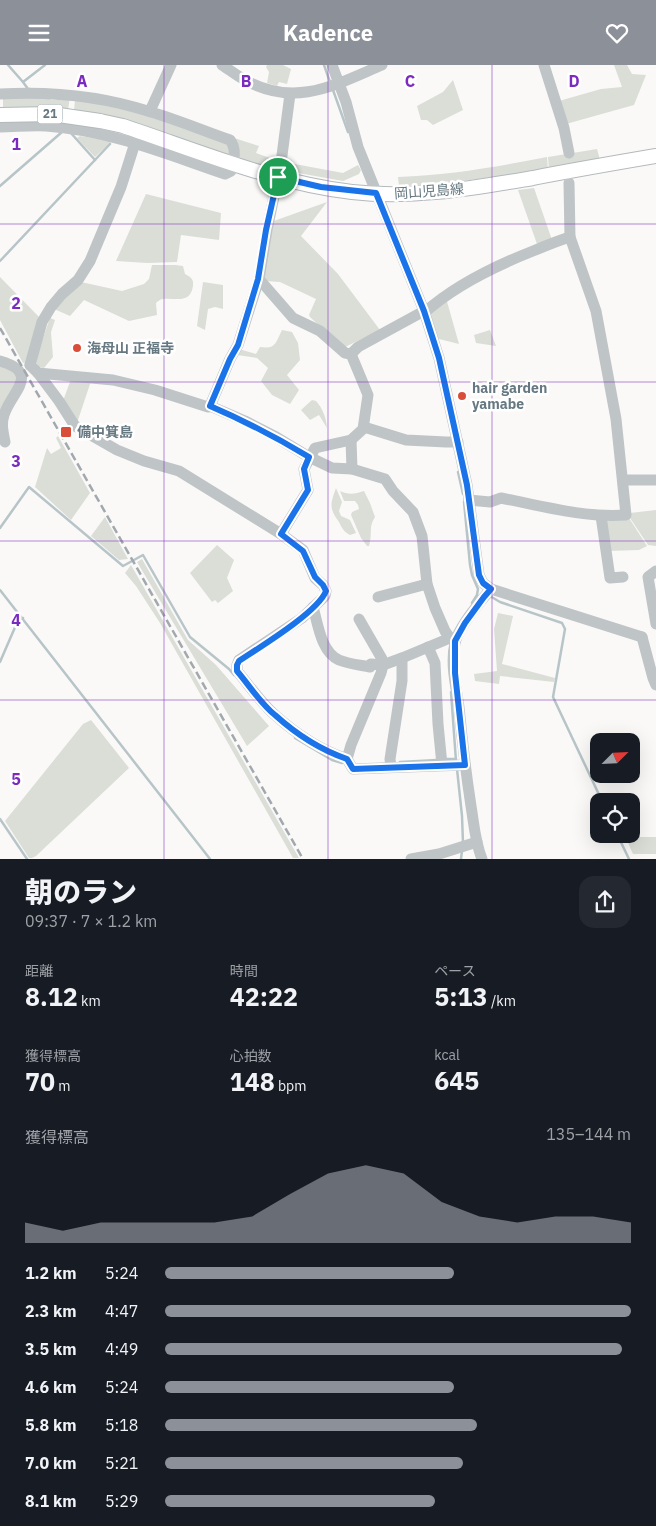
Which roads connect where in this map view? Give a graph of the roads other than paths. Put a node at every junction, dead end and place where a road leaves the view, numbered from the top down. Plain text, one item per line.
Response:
1 (171, 65) edge
2 (222, 65) edge
3 (332, 65) edge
4 (382, 65) edge
5 (544, 65) edge
6 (334, 85) junction
7 (290, 93) junction
8 (0, 94) edge
9 (73, 95) junction
10 (150, 111) junction
11 (0, 115) edge
12 (0, 127) edge
13 (70, 129) junction
14 (135, 143) junction
15 (569, 153) dead end
16 (656, 156) edge
17 (234, 163) junction
18 (278, 177) junction
19 (570, 183) dead end
20 (376, 193) junction
21 (570, 237) junction
22 (258, 279) junction
23 (422, 312) junction
24 (351, 354) junction
25 (0, 361) edge
26 (29, 369) junction
27 (210, 406) junction
28 (364, 427) junction
29 (351, 440) junction
30 (5, 442) dead end
31 (454, 442) junction
32 (309, 457) junction
33 (352, 469) junction
34 (623, 480) junction
35 (656, 480) edge
36 (469, 500) junction
37 (602, 516) junction
38 (281, 534) junction
39 (656, 571) edge
40 (623, 577) dead end
41 (427, 584) junction
42 (488, 592) junction
43 (378, 597) dead end
44 (313, 607) junction
45 (359, 619) dead end
46 (656, 626) edge
47 (642, 637) junction
48 (453, 640) junction
49 (428, 647) junction
50 (402, 658) junction
51 (383, 665) junction
52 (656, 685) edge
53 (349, 762) junction
54 (451, 763) junction
55 (390, 764) junction
56 (468, 844) junction
57 (411, 859) edge
58 (482, 859) edge

1 - 10 street
2 - 7 street
3 - 6 street
4 - 6 street
5 - 15 street
6 - 7 street
6 - 20 street
7 - 18 street
8 - 9 street
9 - 10 street
9 - 13 street
10 - 17 street
11 - 17 main road, 岡山児島線 / 21, bridge
12 - 13 street
13 - 14 street
14 - 17 street
14 - 26 street
16 - 20 main road, 岡山児島線 / 21
17 - 18 main road, 岡山児島線 / 21
18 - 20 main road, 岡山児島線 / 21
18 - 22 street
19 - 21 street
20 - 23 street
21 - 23 street
21 - 34 street
22 - 24 street
22 - 27 street
23 - 24 street
23 - 31 street
24 - 28 street
25 - 26 street
26 - 27 street
26 - 30 street
26 - 38 street
27 - 32 street
28 - 29 street
28 - 31 street
29 - 32 street
29 - 33 street
31 - 36 street
32 - 33 street
32 - 38 street
33 - 41 street
34 - 35 street
34 - 37 street
36 - 37 street
36 - 42 street
37 - 40 street
38 - 44 street
39 - 46 street
41 - 43 street
41 - 48 street
42 - 47 street
42 - 48 street
44 - 51 street
44 - 53 street
45 - 51 street
46 - 47 street
47 - 52 street
48 - 49 street
48 - 54 street
49 - 50 street
49 - 54 street
50 - 51 street
50 - 55 street
51 - 53 street
53 - 55 street
54 - 55 street
54 - 56 street
56 - 57 street
56 - 58 street

